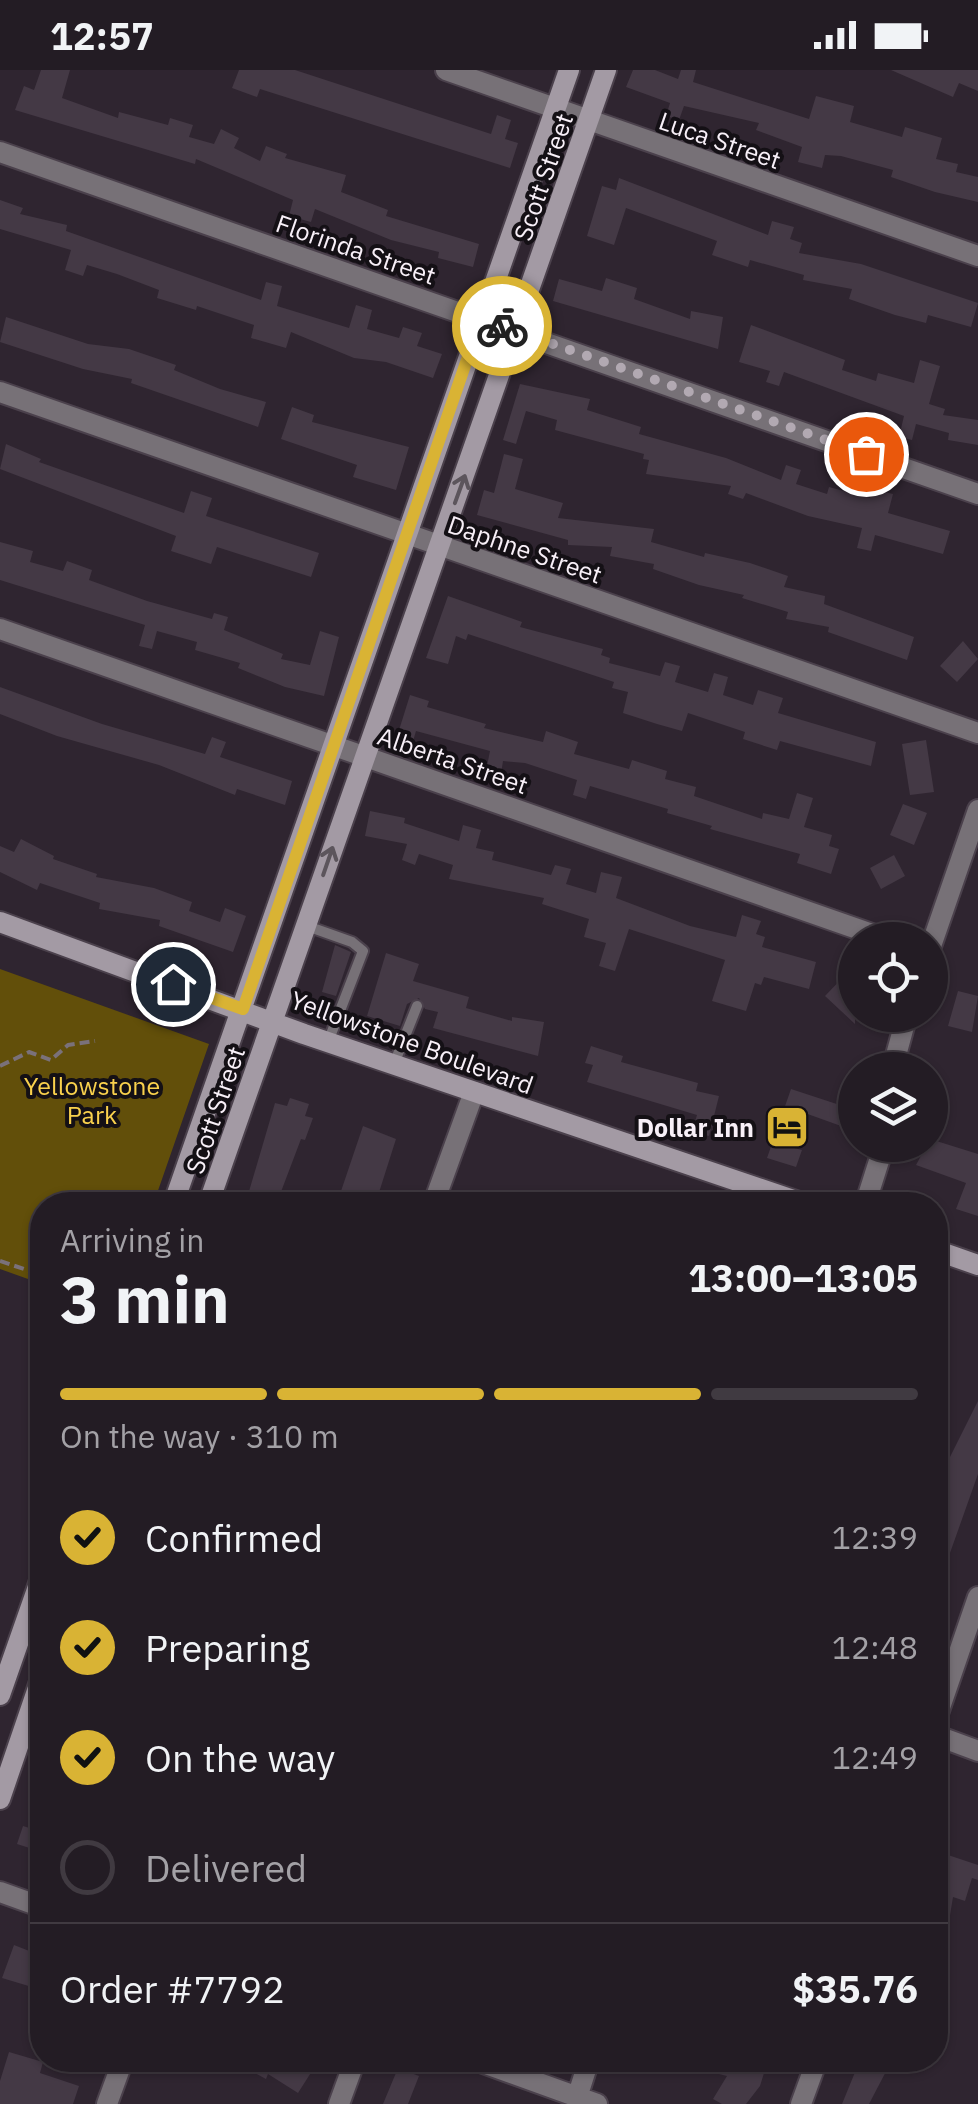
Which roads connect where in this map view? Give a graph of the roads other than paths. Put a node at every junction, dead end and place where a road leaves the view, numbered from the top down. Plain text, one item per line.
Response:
1 (446, 70) edge
2 (570, 70) edge
3 (606, 70) edge
4 (556, 108) junction
5 (588, 121) junction
6 (0, 152) edge
7 (978, 256) edge
8 (481, 319) junction
9 (517, 332) junction
10 (0, 392) edge
11 (978, 494) edge
12 (408, 535) junction
13 (439, 546) junction
14 (0, 629) edge
15 (978, 733) edge
16 (333, 745) junction
17 (364, 756) junction
18 (978, 810) edge
19 (0, 922) edge
20 (838, 922) edge
21 (939, 922) edge
22 (306, 925) junction
23 (417, 1006) dead end
24 (243, 1009) junction
25 (274, 1020) junction
26 (328, 1042) junction
27 (394, 1064) junction
28 (474, 1092) junction
29 (879, 1162) edge
30 (178, 1192) edge
31 (213, 1192) edge
32 (438, 1192) edge
33 (770, 1192) edge
34 (869, 1192) edge
35 (948, 1255) edge
36 (978, 1265) edge
37 (978, 1597) edge
38 (30, 1609) edge
39 (948, 1684) edge
40 (0, 1695) edge
41 (30, 1711) edge
42 (948, 1740) edge
43 (978, 1750) edge
44 (0, 1798) edge
45 (0, 1892) edge
46 (30, 1903) edge
47 (118, 2072) edge
48 (351, 2072) edge
49 (506, 2072) edge
50 (587, 2072) edge
51 (813, 2072) edge
52 (583, 2102) edge
53 (107, 2104) edge
54 (339, 2104) edge
55 (801, 2104) edge

1 - 4 street, Luca Street
2 - 4 main road, Scott Street
3 - 5 main road, Scott Street
4 - 5 street, Luca Street
4 - 8 main road, Scott Street
5 - 7 street, Luca Street
5 - 9 main road, Scott Street
6 - 8 street, Florinda Street
8 - 9 street, Florinda Street
8 - 12 main road, Scott Street
9 - 11 street, Florinda Street
13 -> 9 main road, Scott Street
10 - 12 street, Daphne Street
12 - 13 street, Daphne Street
12 - 16 main road, Scott Street
13 - 15 street, Daphne Street
13 - 17 main road, Scott Street
14 - 16 street, Alberta Street
16 - 17 street, Alberta Street
16 - 24 main road, Scott Street
17 - 20 street, Alberta Street
22 -> 17 main road, Scott Street
18 - 21 street
19 - 24 main road, Yellowstone Boulevard
22 - 25 main road, Scott Street
22 - 26 lane
23 - 27 lane
24 - 25 main road, Yellowstone Boulevard
24 - 30 main road, Scott Street
25 - 26 main road, Yellowstone Boulevard
25 - 31 main road, Scott Street
26 - 27 main road, Yellowstone Boulevard
27 - 28 main road, Yellowstone Boulevard
28 - 32 street
28 - 33 main road, Yellowstone Boulevard
29 - 34 street
35 - 36 main road
37 - 39 street
38 - 40 main road
41 - 44 main road
42 - 43 street
45 - 46 street
47 - 53 street
48 - 54 street
49 - 52 street
50 - 52 street
51 - 55 street

